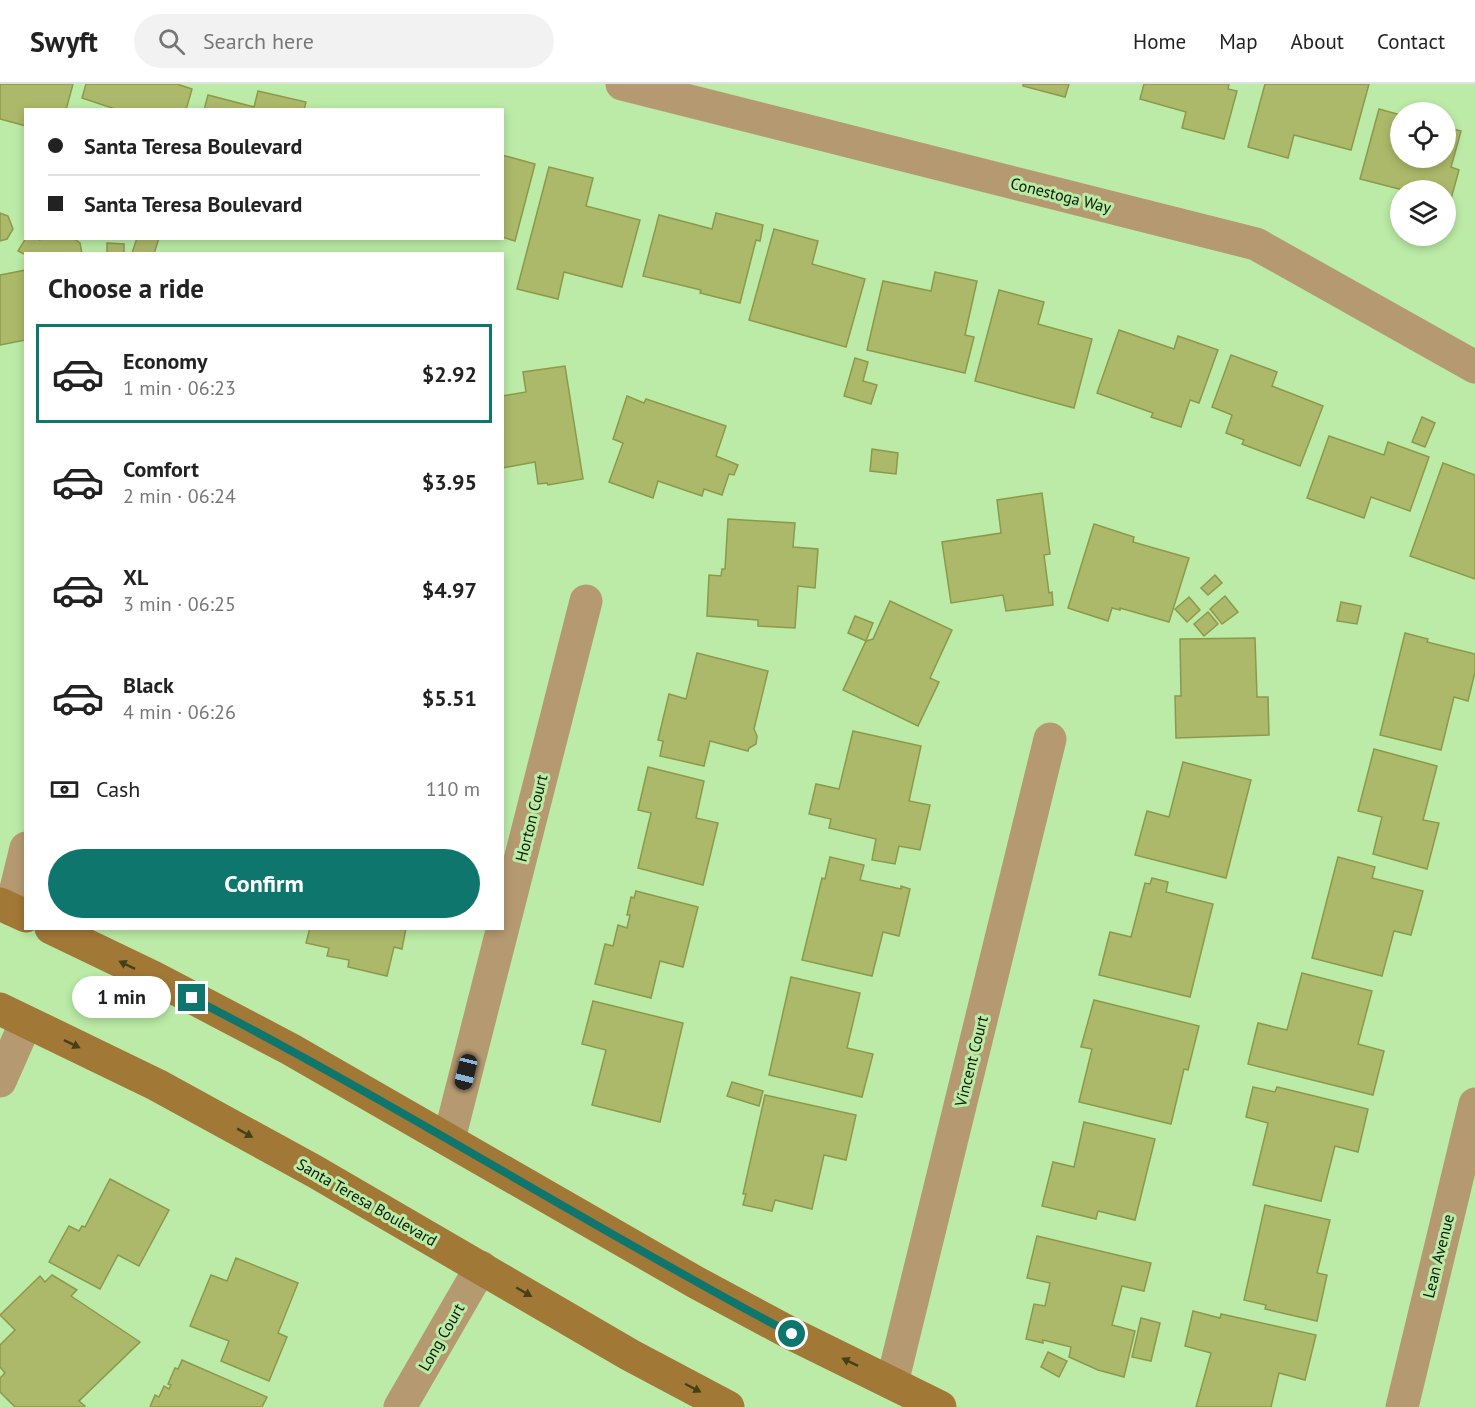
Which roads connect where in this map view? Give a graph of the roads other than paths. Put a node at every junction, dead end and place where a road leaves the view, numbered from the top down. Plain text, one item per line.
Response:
1 (622, 84) edge
2 (1475, 367) edge
3 (586, 601) dead end
4 (1050, 739) dead end
5 (24, 857) edge
6 (12, 910) edge
7 (504, 923) edge
8 (55, 930) edge
9 (502, 930) edge
10 (13, 1016) edge
11 (0, 1081) edge
12 (1475, 1104) edge
13 (449, 1139) junction
14 (481, 1267) junction
15 (892, 1383) junction
16 (400, 1407) edge
17 (728, 1407) edge
18 (940, 1407) edge
19 (1402, 1407) edge

1 - 2 street, Conestoga Way
3 - 7 street, Horton Court
4 - 15 street, Vincent Court
5 - 6 street
13 -> 8 main road
9 - 13 street, Horton Court
10 - 11 street
10 -> 14 main road, Santa Teresa Boulevard
12 - 19 street, Lean Avenue
15 -> 13 main road
14 - 16 street, Long Court
14 -> 17 main road, Santa Teresa Boulevard
15 - 18 main road

